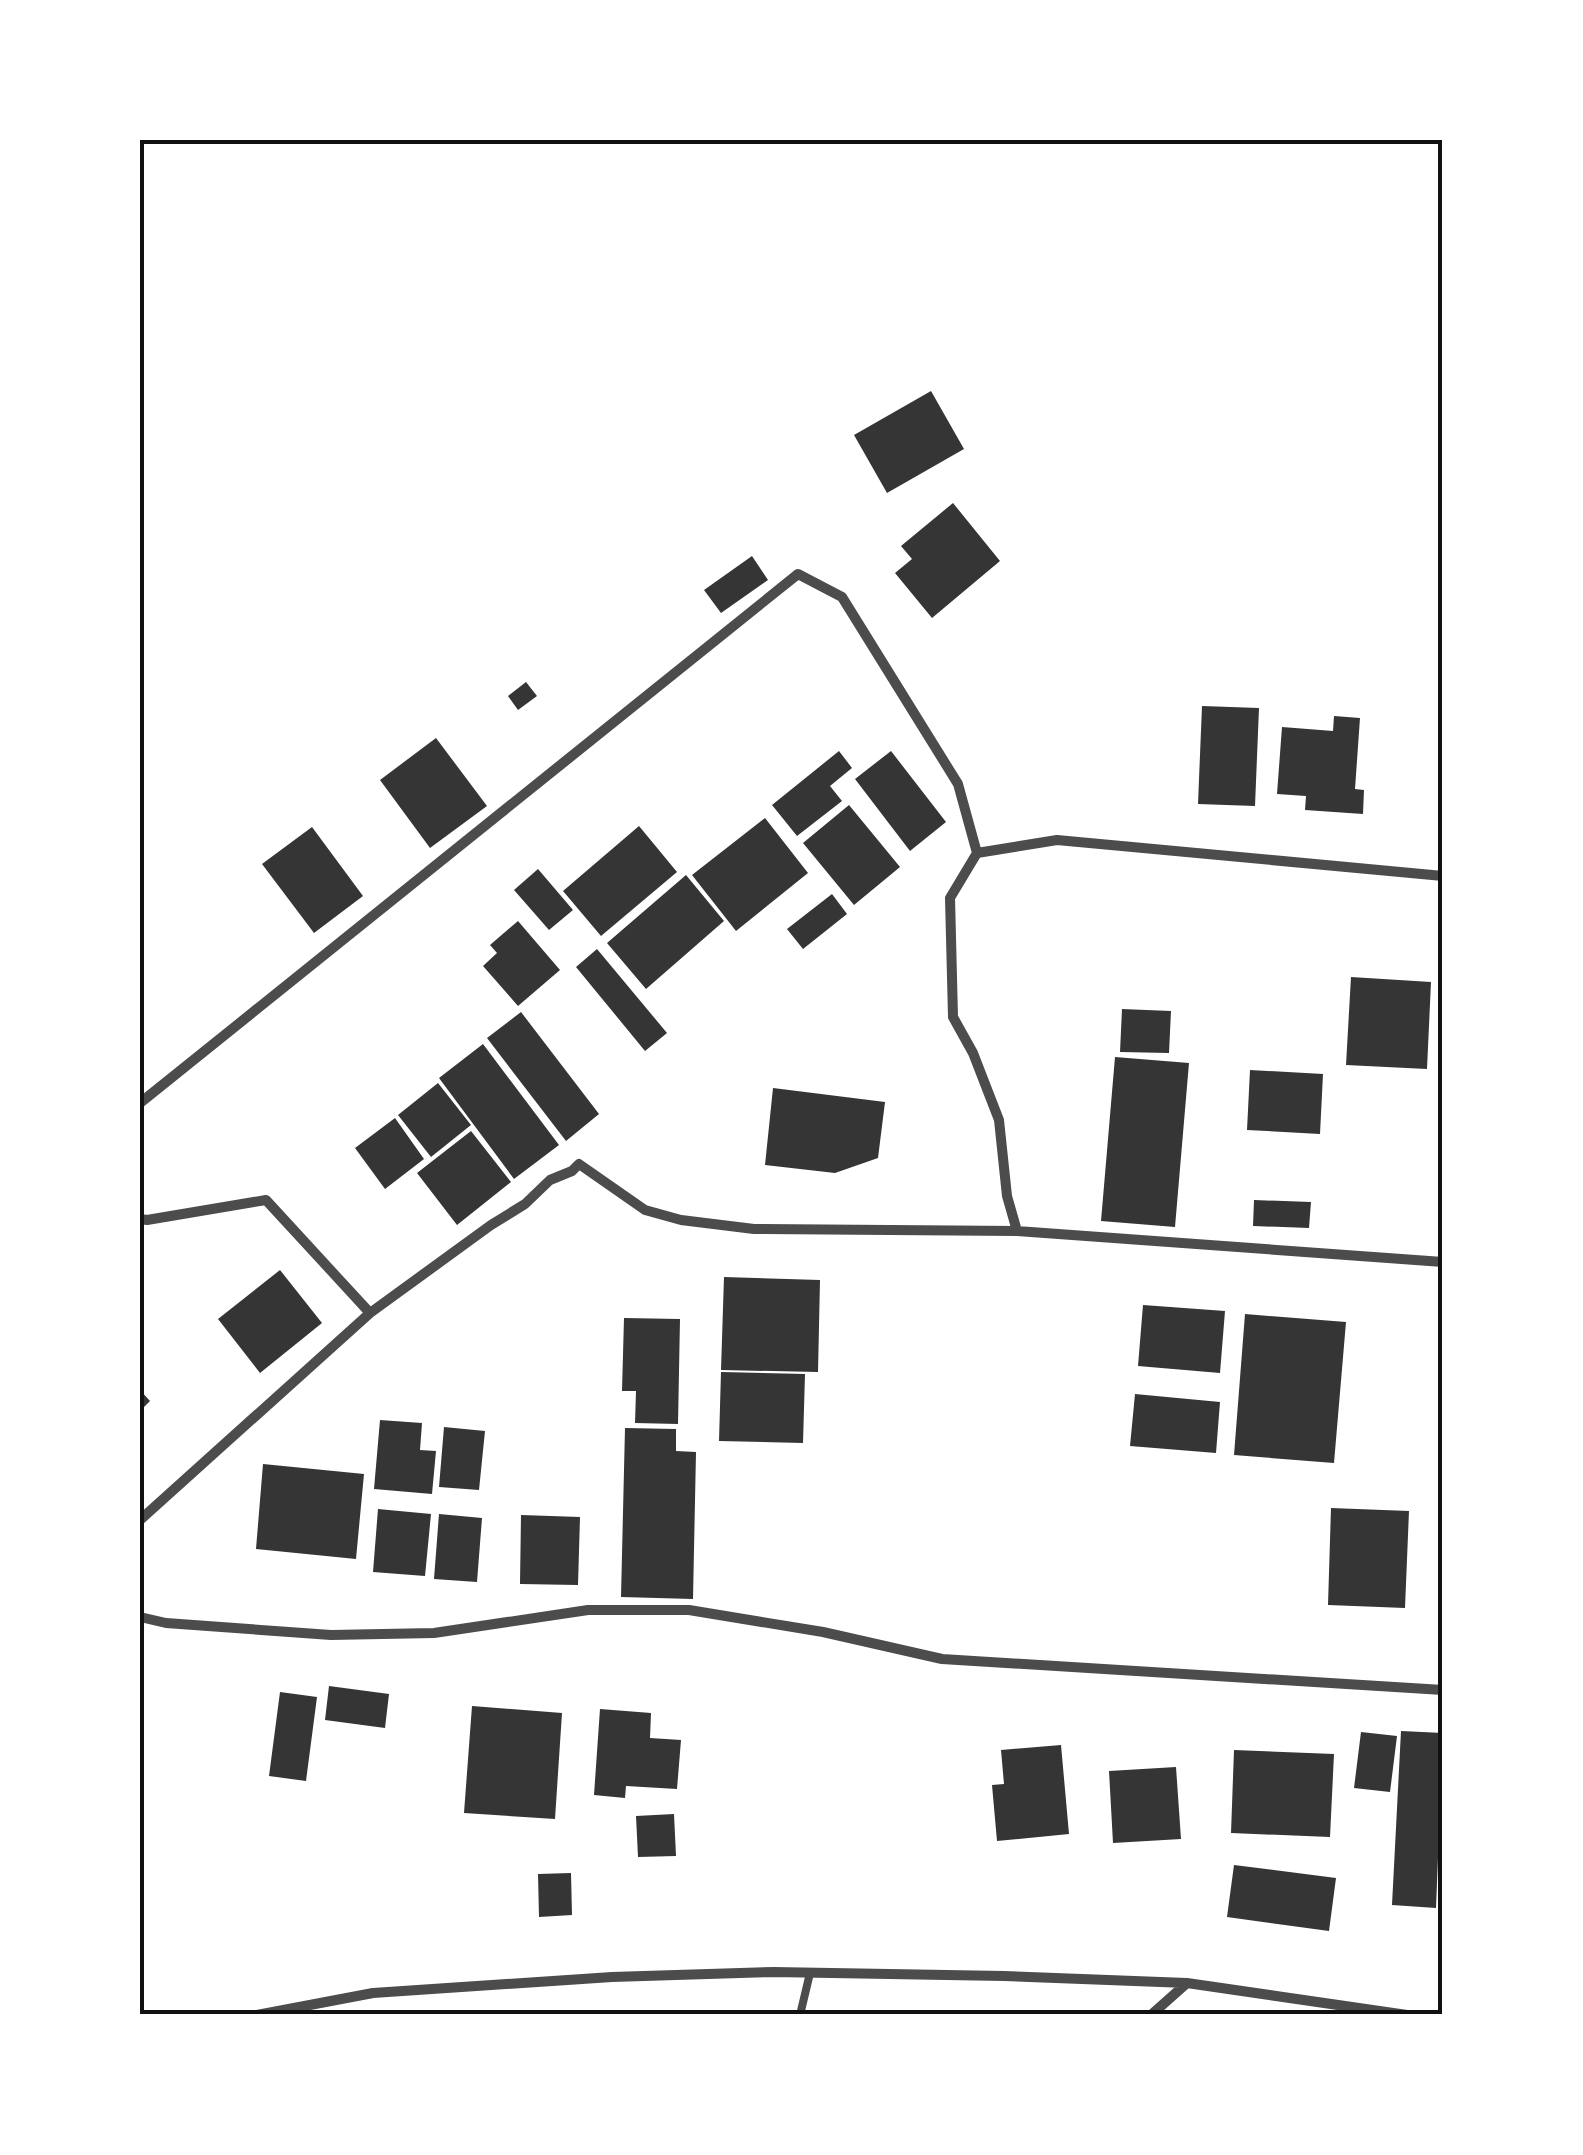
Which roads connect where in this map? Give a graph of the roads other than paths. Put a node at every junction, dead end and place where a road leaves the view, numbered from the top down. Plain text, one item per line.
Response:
1 (977, 853) junction
2 (1443, 876) edge
3 (140, 1103) edge
4 (140, 1218) edge
5 (1017, 1231) junction
6 (1443, 1262) edge
7 (370, 1313) junction
8 (140, 1520) edge
9 (140, 1617) edge
10 (1443, 1690) edge
11 (810, 1972) junction
12 (1187, 1983) junction
13 (257, 2015) edge
14 (800, 2015) edge
15 (1151, 2015) edge
16 (1408, 2015) edge

1 - 2 street
1 - 3 street
1 - 5 street
4 - 7 street
5 - 6 street
5 - 7 street
7 - 8 street
9 - 10 street
11 - 12 street
11 - 13 street
11 - 14 lane
12 - 15 street
12 - 16 street

